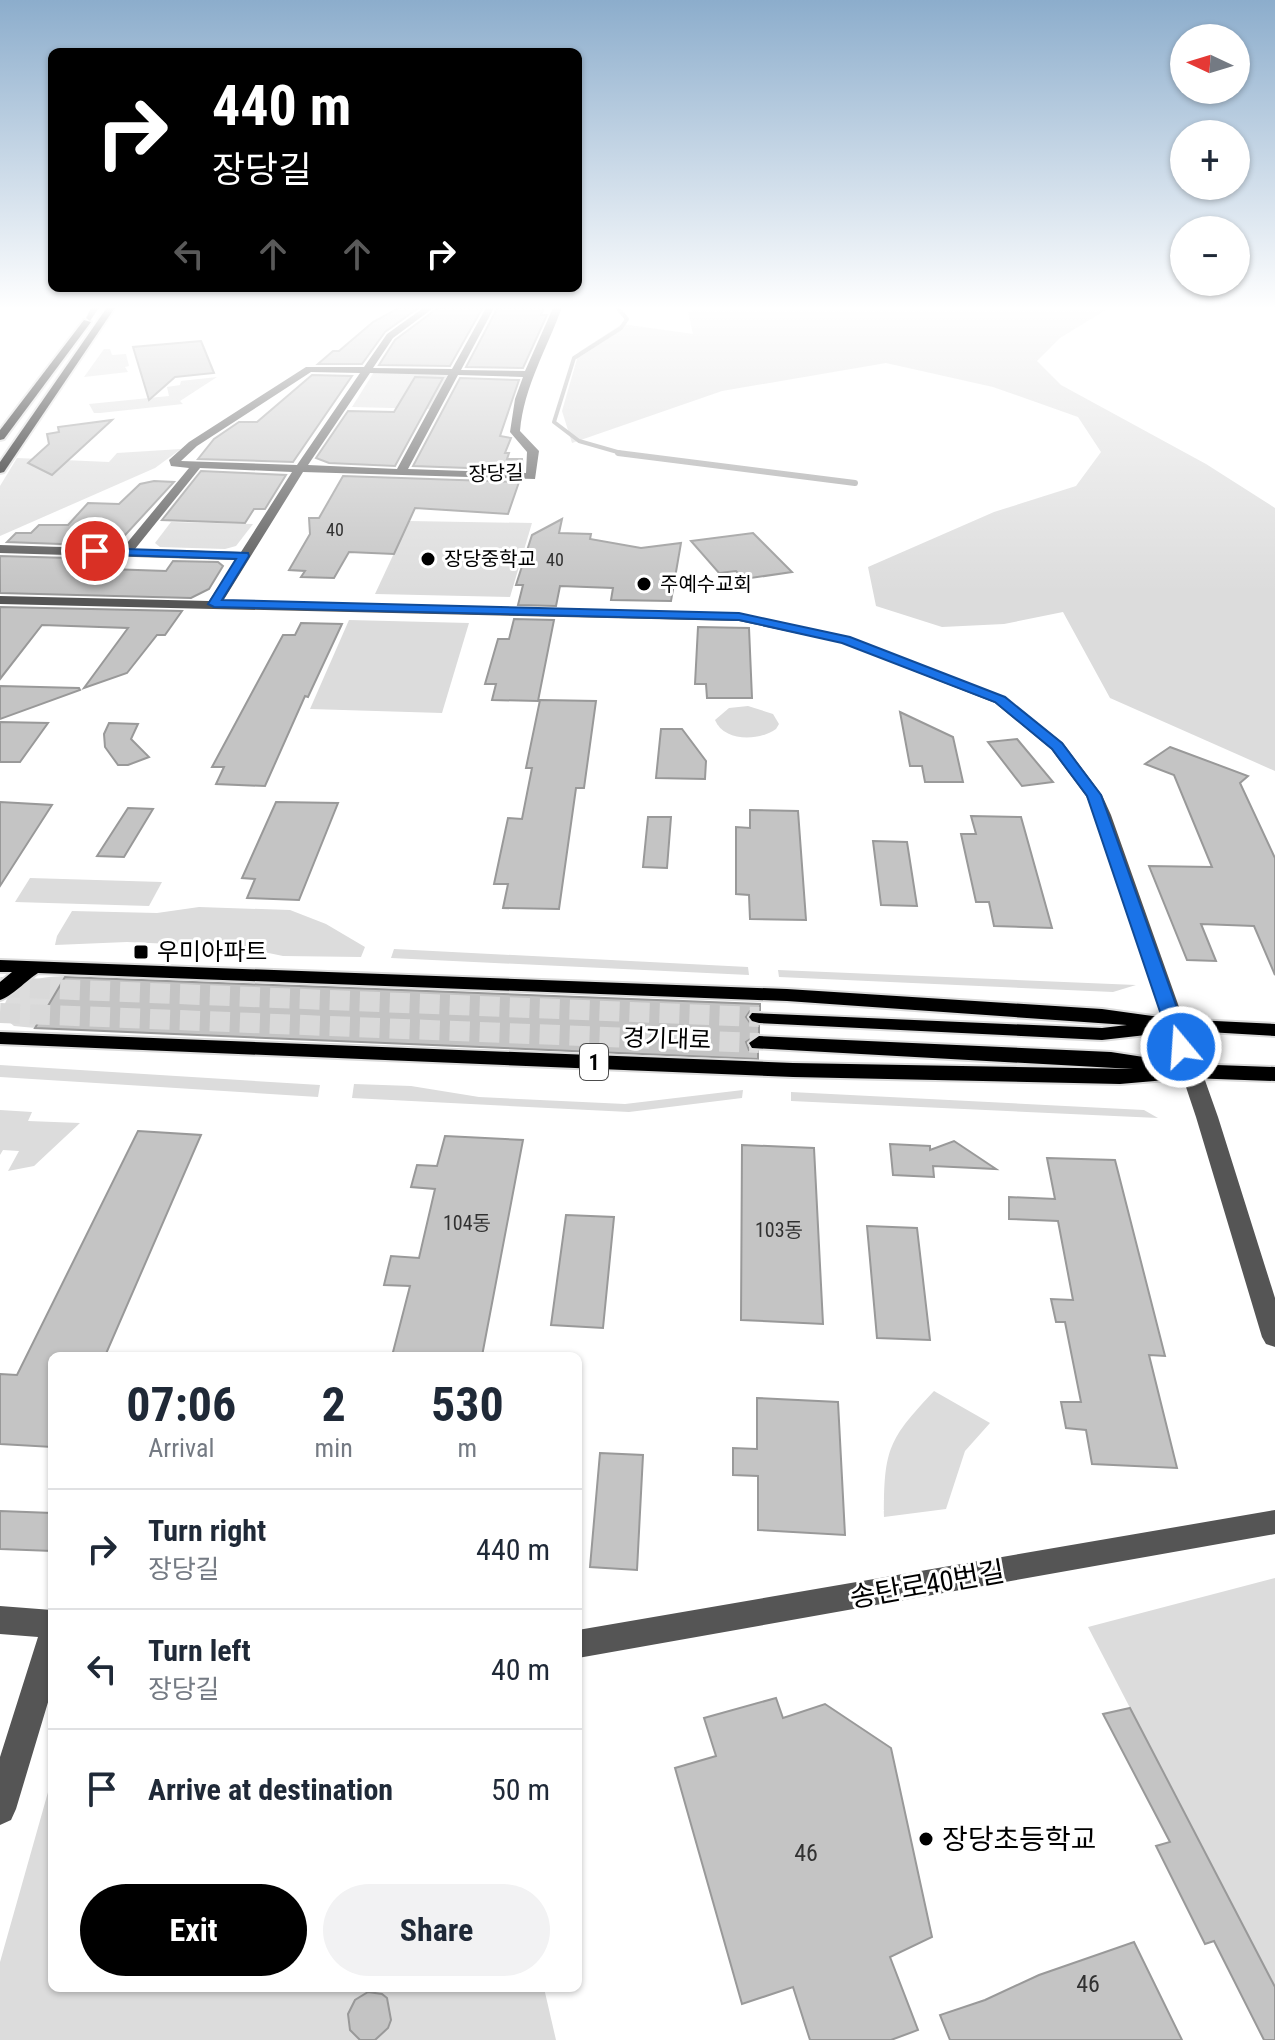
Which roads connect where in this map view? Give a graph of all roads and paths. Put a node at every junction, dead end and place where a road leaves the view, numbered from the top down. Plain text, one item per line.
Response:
1 (27, 401) edge
2 (47, 401) edge
3 (259, 401) edge
4 (345, 401) edge
5 (438, 401) edge
6 (518, 401) edge
7 (0, 437) edge
8 (196, 466) junction
9 (0, 470) edge
10 (299, 470) junction
11 (400, 473) junction
12 (0, 549) edge
13 (126, 552) junction
14 (244, 556) junction
15 (0, 600) edge
16 (214, 604) junction
17 (0, 966) edge
18 (37, 966) junction
19 (0, 994) edge
20 (759, 1017) tunnel mouth
21 (1174, 1025) junction
22 (1275, 1030) edge
23 (0, 1038) edge
24 (759, 1043) tunnel mouth
25 (1189, 1071) junction
26 (1275, 1074) edge
27 (1275, 1337) edge
28 (1275, 1522) edge
29 (0, 1620) edge
30 (48, 1624) edge
31 (582, 1643) edge
32 (48, 1652) edge
33 (0, 1809) edge

1 - 7 main road
2 - 9 main road
3 - 8 street
4 - 10 street
5 - 11 street
6 - 11 street, 장당길
8 - 10 street, 장당길
8 - 13 street
10 - 11 street, 장당길
10 - 14 street
12 - 13 street
13 - 14 street
14 - 16 street
15 - 16 street
16 - 21 street
17 - 18 main road, 경기대로
18 - 19 main road
18 - 21 main road, 경기대로
20 - 21 main road, 경기대로
21 - 22 main road, 경기대로
21 - 25 street
23 - 25 main road, 경기대로 / 1
24 - 25 main road, 경기대로 / 1
25 - 26 main road, 경기대로 / 1
25 - 27 street
28 - 31 street, 송탄로40번길
29 - 30 street
32 - 33 street

